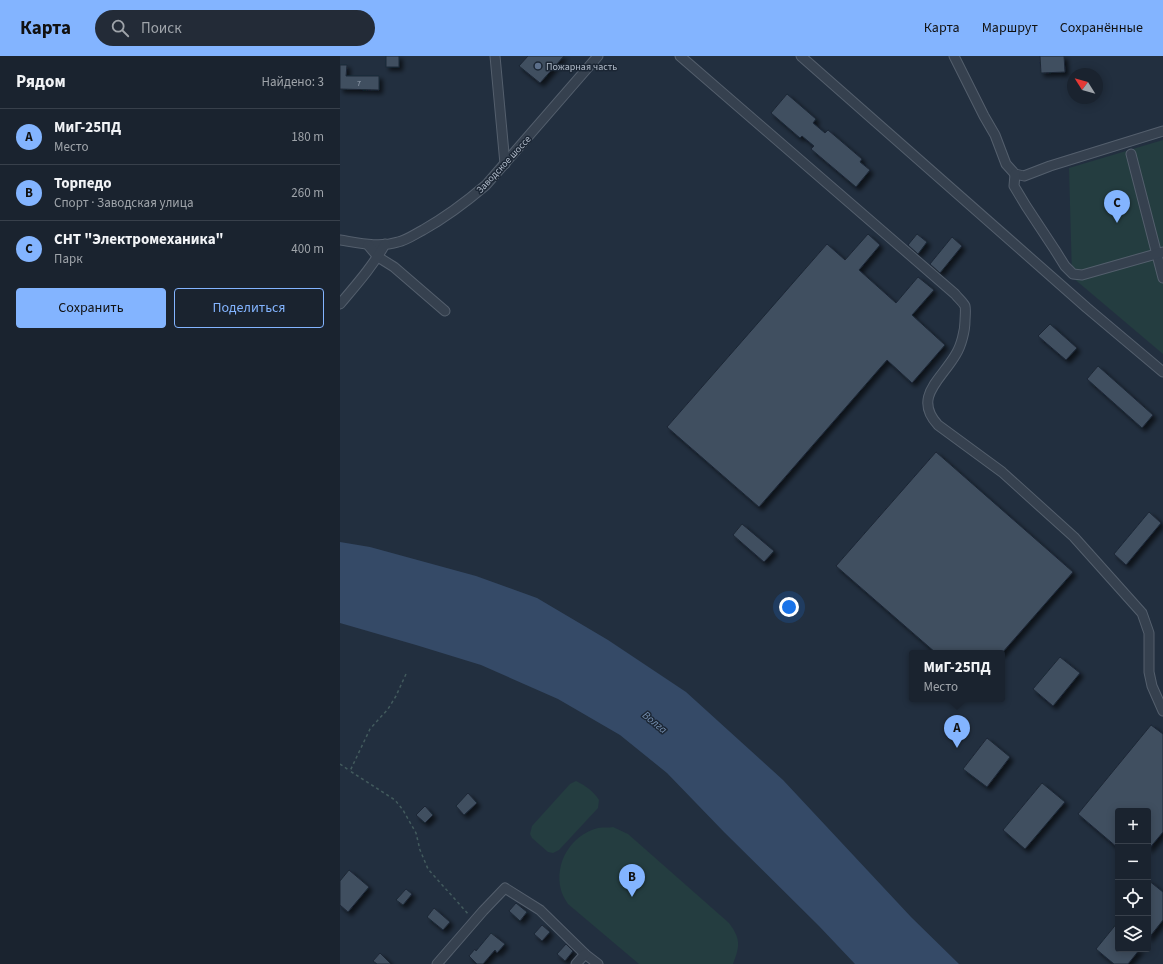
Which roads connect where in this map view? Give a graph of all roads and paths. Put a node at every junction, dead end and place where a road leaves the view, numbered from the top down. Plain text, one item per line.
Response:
1 (495, 56) edge
2 (598, 56) edge
3 (680, 56) edge
4 (801, 56) edge
5 (954, 56) edge
6 (1163, 131) edge
7 (1131, 154) dead end
8 (505, 164) junction
9 (1015, 174) junction
10 (340, 240) edge
11 (385, 244) junction
12 (368, 245) junction
13 (1160, 253) edge
14 (378, 257) junction
15 (1163, 278) edge
16 (340, 304) edge
17 (445, 311) dead end
18 (1163, 372) edge
19 (406, 674) dead end
20 (1163, 711) edge
21 (340, 764) edge
22 (350, 771) junction
23 (475, 921) junction
24 (585, 954) junction
25 (438, 964) edge
26 (576, 964) edge
27 (598, 964) edge

1 - 8 street
2 - 8 street, Заводское шоссе
3 - 20 street
4 - 18 street
5 - 9 street
6 - 9 street
7 - 13 street
8 - 11 street, Заводское шоссе
9 - 13 street
10 - 12 street, Заводское шоссе
11 - 12 street, Заводское шоссе
11 - 14 street
12 - 14 street
13 - 15 street
14 - 16 street
14 - 17 street
19 - 22 path
21 - 22 path
22 - 23 path
23 - 24 street
23 - 25 street
24 - 26 street
24 - 27 street

